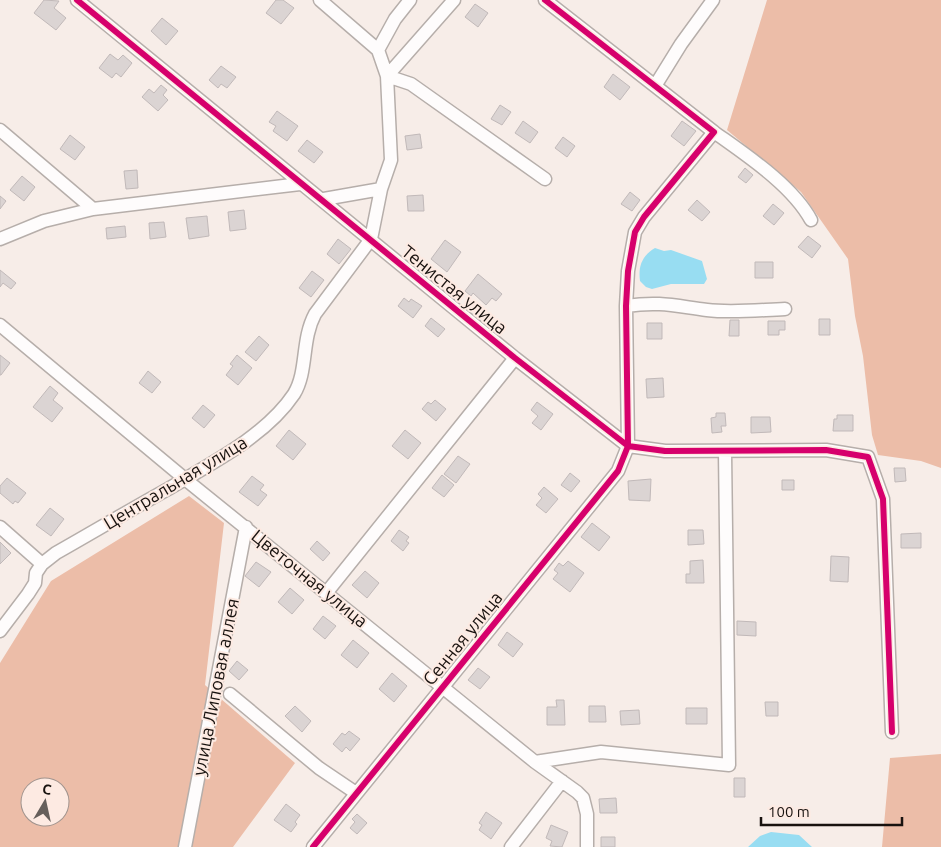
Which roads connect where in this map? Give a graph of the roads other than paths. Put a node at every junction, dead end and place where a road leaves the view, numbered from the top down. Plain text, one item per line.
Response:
1 (77, 0) edge
2 (320, 0) edge
3 (410, 0) edge
4 (454, 0) edge
5 (545, 0) edge
6 (713, 0) edge
7 (378, 50) junction
8 (387, 76) junction
9 (655, 86) junction
10 (0, 130) edge
11 (714, 132) junction
12 (545, 179) dead end
13 (300, 184) junction
14 (381, 189) junction
15 (324, 199) junction
16 (93, 209) junction
17 (811, 220) dead end
18 (0, 239) edge
19 (371, 239) junction
20 (626, 306) junction
21 (785, 309) dead end
22 (0, 325) edge
23 (516, 358) junction
24 (628, 446) junction
25 (725, 452) junction
26 (185, 479) junction
27 (0, 527) edge
28 (246, 527) junction
29 (42, 564) junction
30 (327, 592) junction
31 (0, 631) edge
32 (442, 686) junction
33 (230, 694) dead end
34 (892, 732) dead end
35 (535, 762) junction
36 (562, 781) junction
37 (356, 793) junction
38 (184, 847) edge
39 (313, 847) edge
40 (511, 847) edge
41 (587, 847) edge

1 - 13 street, Тенистая улица
2 - 7 street
3 - 7 street
4 - 8 street
5 - 9 street
6 - 9 street
7 - 8 street
8 - 12 street
8 - 14 street
9 - 11 street
10 - 16 street
11 - 17 street
11 - 20 street
13 - 15 street, Тенистая улица
13 - 16 street
14 - 15 street
14 - 19 street
15 - 19 street, Тенистая улица
16 - 18 street
19 - 23 street, Тенистая улица
19 - 26 street, Центральная улица
20 - 21 street
20 - 24 street
22 - 26 street, Цветочная улица
23 - 24 street, Тенистая улица
23 - 30 street
24 - 25 street
24 - 32 street, Сенная улица
25 - 34 street
25 - 35 street
26 - 28 street, Цветочная улица
26 - 29 street, Центральная улица
27 - 29 street
28 - 30 street, Цветочная улица
28 - 38 street, улица Липовая аллея
29 - 31 street
30 - 32 street, Цветочная улица
32 - 35 street, Цветочная улица
32 - 37 street, Сенная улица
33 - 37 street
35 - 36 street, Цветочная улица
36 - 40 street
36 - 41 street, Цветочная улица
37 - 39 street, Сенная улица

